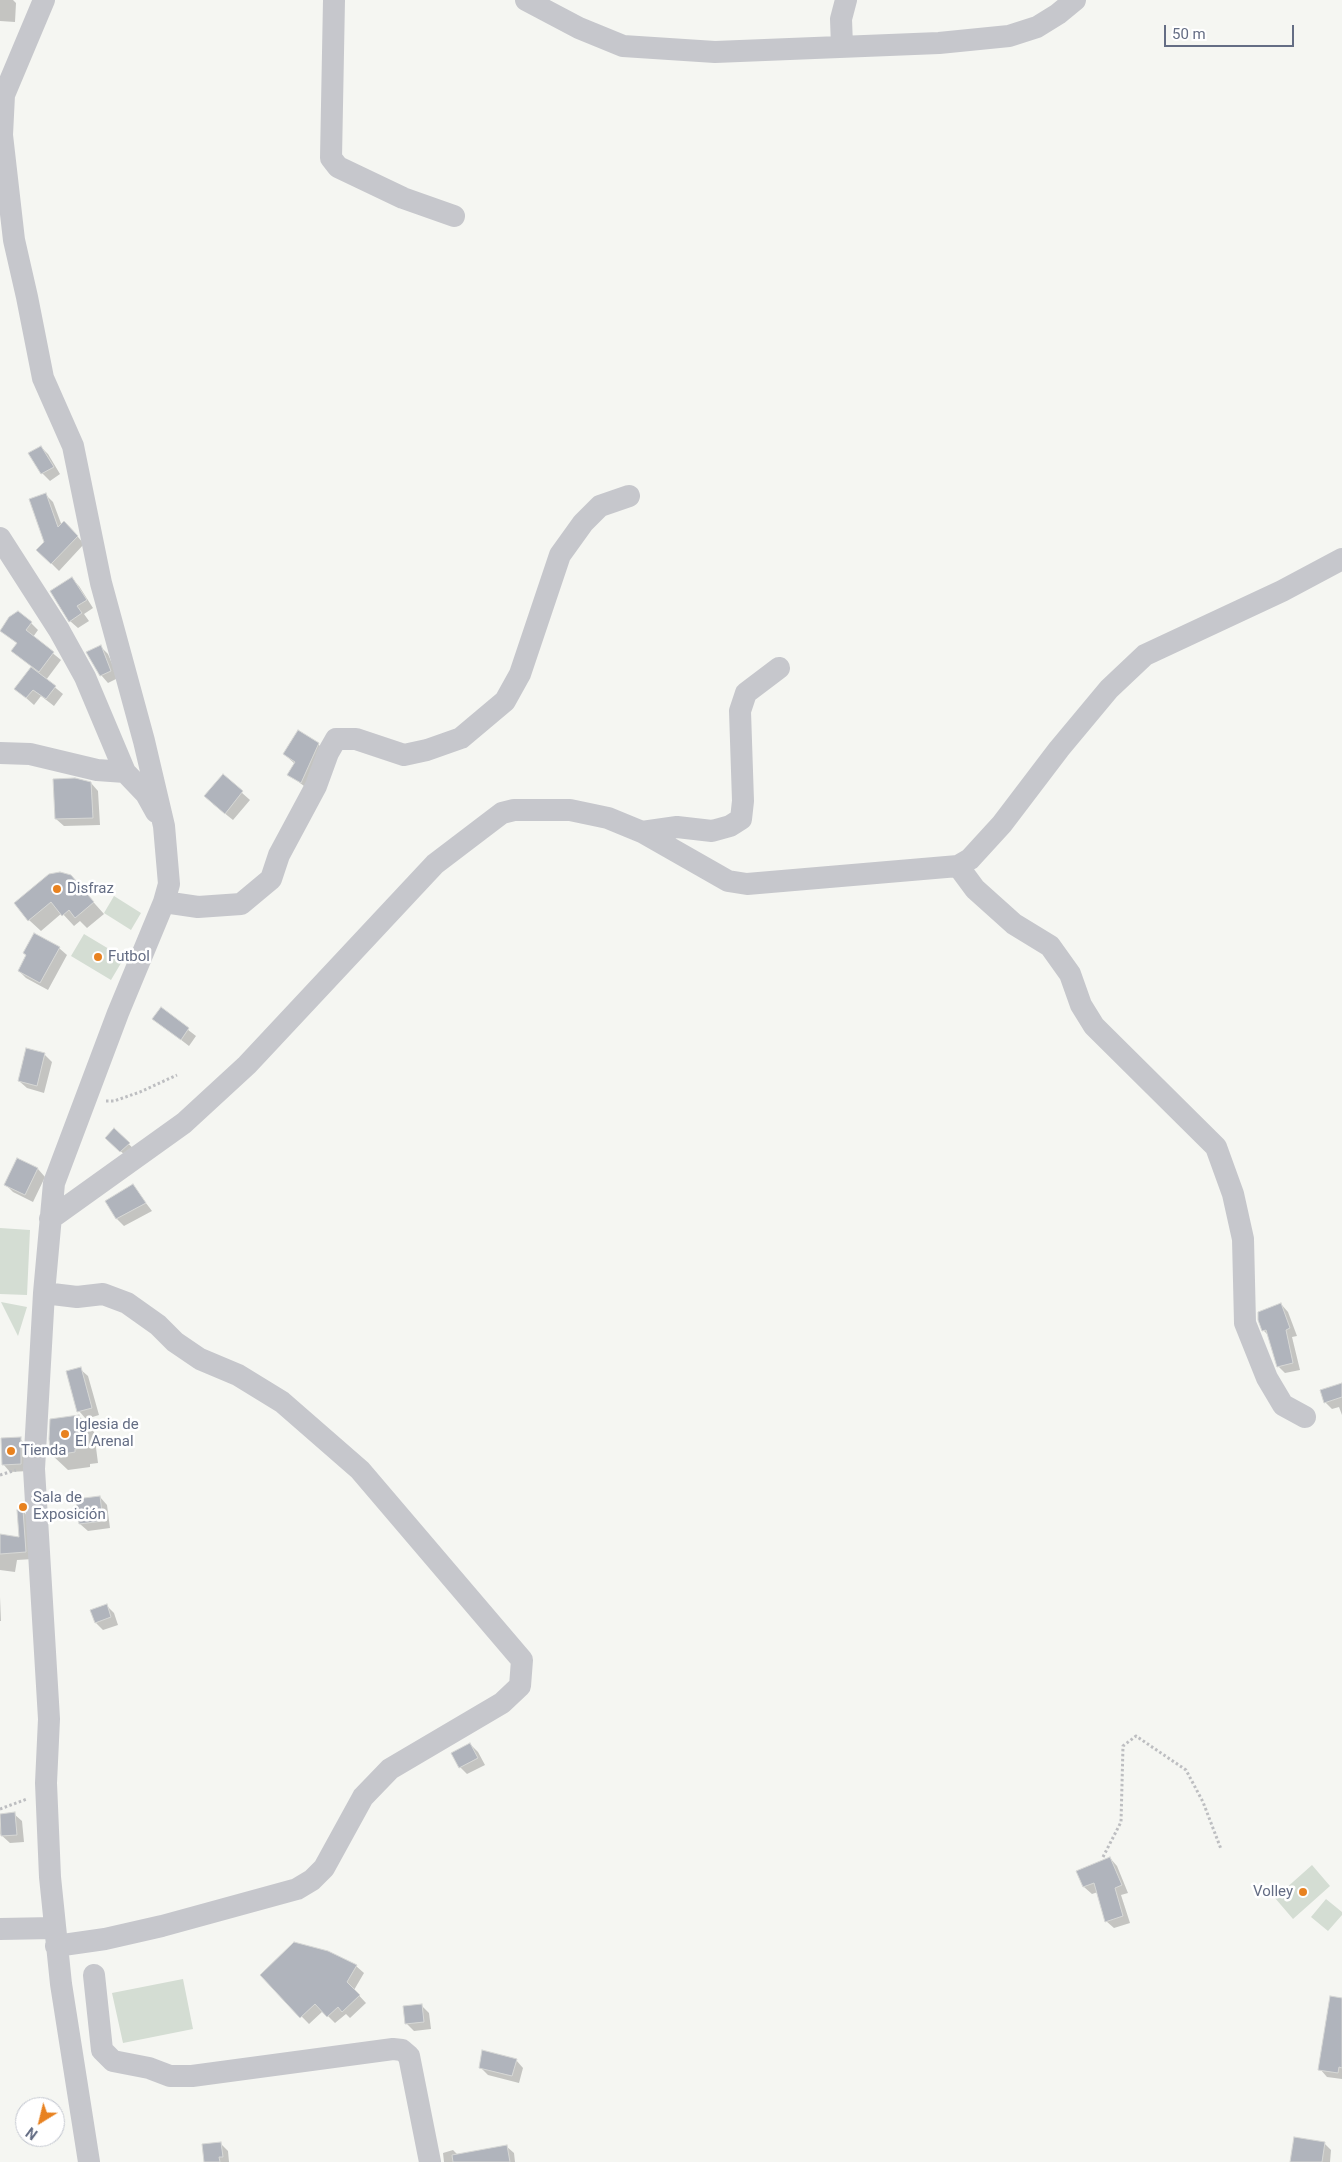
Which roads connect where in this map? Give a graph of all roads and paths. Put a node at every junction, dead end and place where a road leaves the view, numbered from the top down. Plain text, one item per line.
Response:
1 (44, 0) edge
2 (334, 0) edge
3 (526, 0) edge
4 (846, 0) edge
5 (1074, 0) edge
6 (842, 46) junction
7 (454, 216) dead end
8 (629, 496) dead end
9 (0, 538) edge
10 (1342, 559) edge
11 (779, 668) dead end
12 (0, 753) edge
13 (125, 772) junction
14 (164, 826) junction
15 (642, 832) junction
16 (958, 866) junction
17 (164, 902) junction
18 (177, 1075) dead end
19 (85, 1101) junction
20 (50, 1220) junction
21 (44, 1293) junction
22 (1305, 1417) dead end
23 (46, 1783) junction
24 (0, 1809) edge
25 (1221, 1849) dead end
26 (1103, 1856) dead end
27 (0, 1929) edge
28 (55, 1937) junction
29 (94, 1975) dead end
30 (90, 2162) edge
31 (430, 2162) edge

1 - 14 street
2 - 7 street
3 - 6 street
4 - 6 street
5 - 6 street
8 - 17 street
9 - 13 street
10 - 16 street
11 - 15 street
12 - 13 street
13 - 14 street
14 - 17 street
15 - 16 street
15 - 20 street
16 - 22 street
17 - 19 street
18 - 19 path
19 - 20 street
20 - 21 street
21 - 23 street
21 - 28 street
23 - 24 path
23 - 28 street
25 - 26 path
27 - 28 street
28 - 30 street
29 - 31 street

